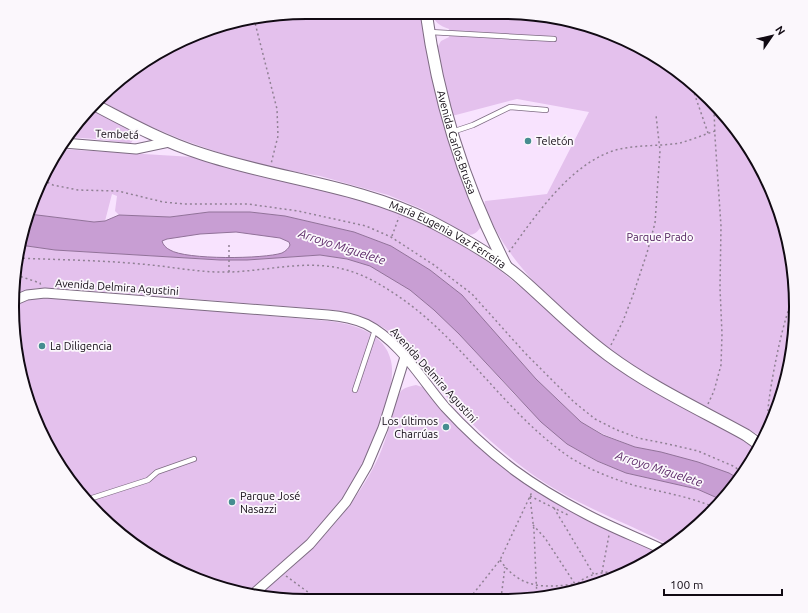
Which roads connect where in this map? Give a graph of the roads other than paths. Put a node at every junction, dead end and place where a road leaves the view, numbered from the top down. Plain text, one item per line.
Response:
1 (427, 19) edge
2 (428, 32) junction
3 (554, 39) dead end
4 (99, 107) edge
5 (546, 110) dead end
6 (452, 132) junction
7 (169, 142) junction
8 (69, 143) edge
9 (505, 263) junction
10 (19, 298) edge
11 (375, 330) junction
12 (405, 357) junction
13 (354, 390) dead end
14 (755, 441) edge
15 (194, 459) dead end
16 (92, 498) edge
17 (658, 547) edge
18 (258, 590) edge

1 - 2 street, Avenida Carlos Brussa
2 - 3 lane
2 - 6 street, Avenida Carlos Brussa
4 - 7 street, María Eugenia Vaz Ferreira
5 - 6 lane
6 - 9 street, Avenida Carlos Brussa
7 - 8 street, Tembetá
7 - 9 street, María Eugenia Vaz Ferreira
9 - 14 street, María Eugenia Vaz Ferreira
10 - 11 street, Avenida Delmira Agustini
11 - 12 street, Avenida Delmira Agustini
11 - 13 lane
12 - 17 street, Avenida Delmira Agustini
12 - 18 street
15 - 16 lane

